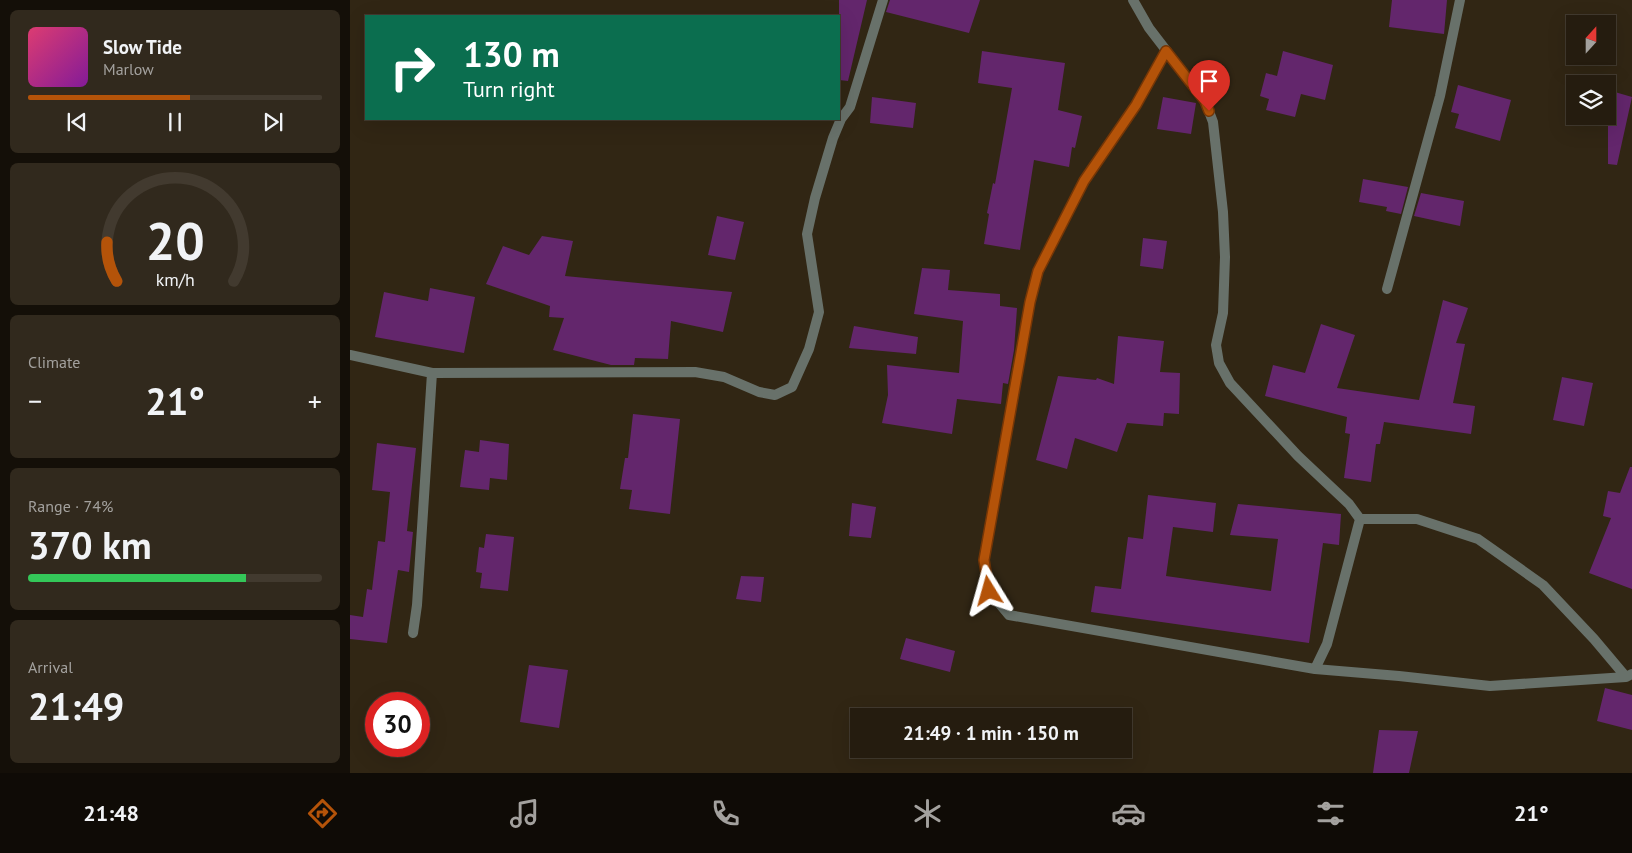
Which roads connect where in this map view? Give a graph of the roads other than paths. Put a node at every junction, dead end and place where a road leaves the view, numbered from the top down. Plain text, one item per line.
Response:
1 (883, 0) edge
2 (1133, 0) edge
3 (1460, 0) edge
4 (1166, 51) junction
5 (1387, 289) dead end
6 (350, 355) edge
7 (432, 373) junction
8 (1360, 519) junction
9 (413, 633) dead end
10 (1315, 669) junction
11 (1629, 676) edge

1 - 7 street
2 - 4 street
3 - 5 street
4 - 8 street
4 - 10 street
6 - 7 street
7 - 9 street
8 - 10 street
8 - 11 street
10 - 11 street

